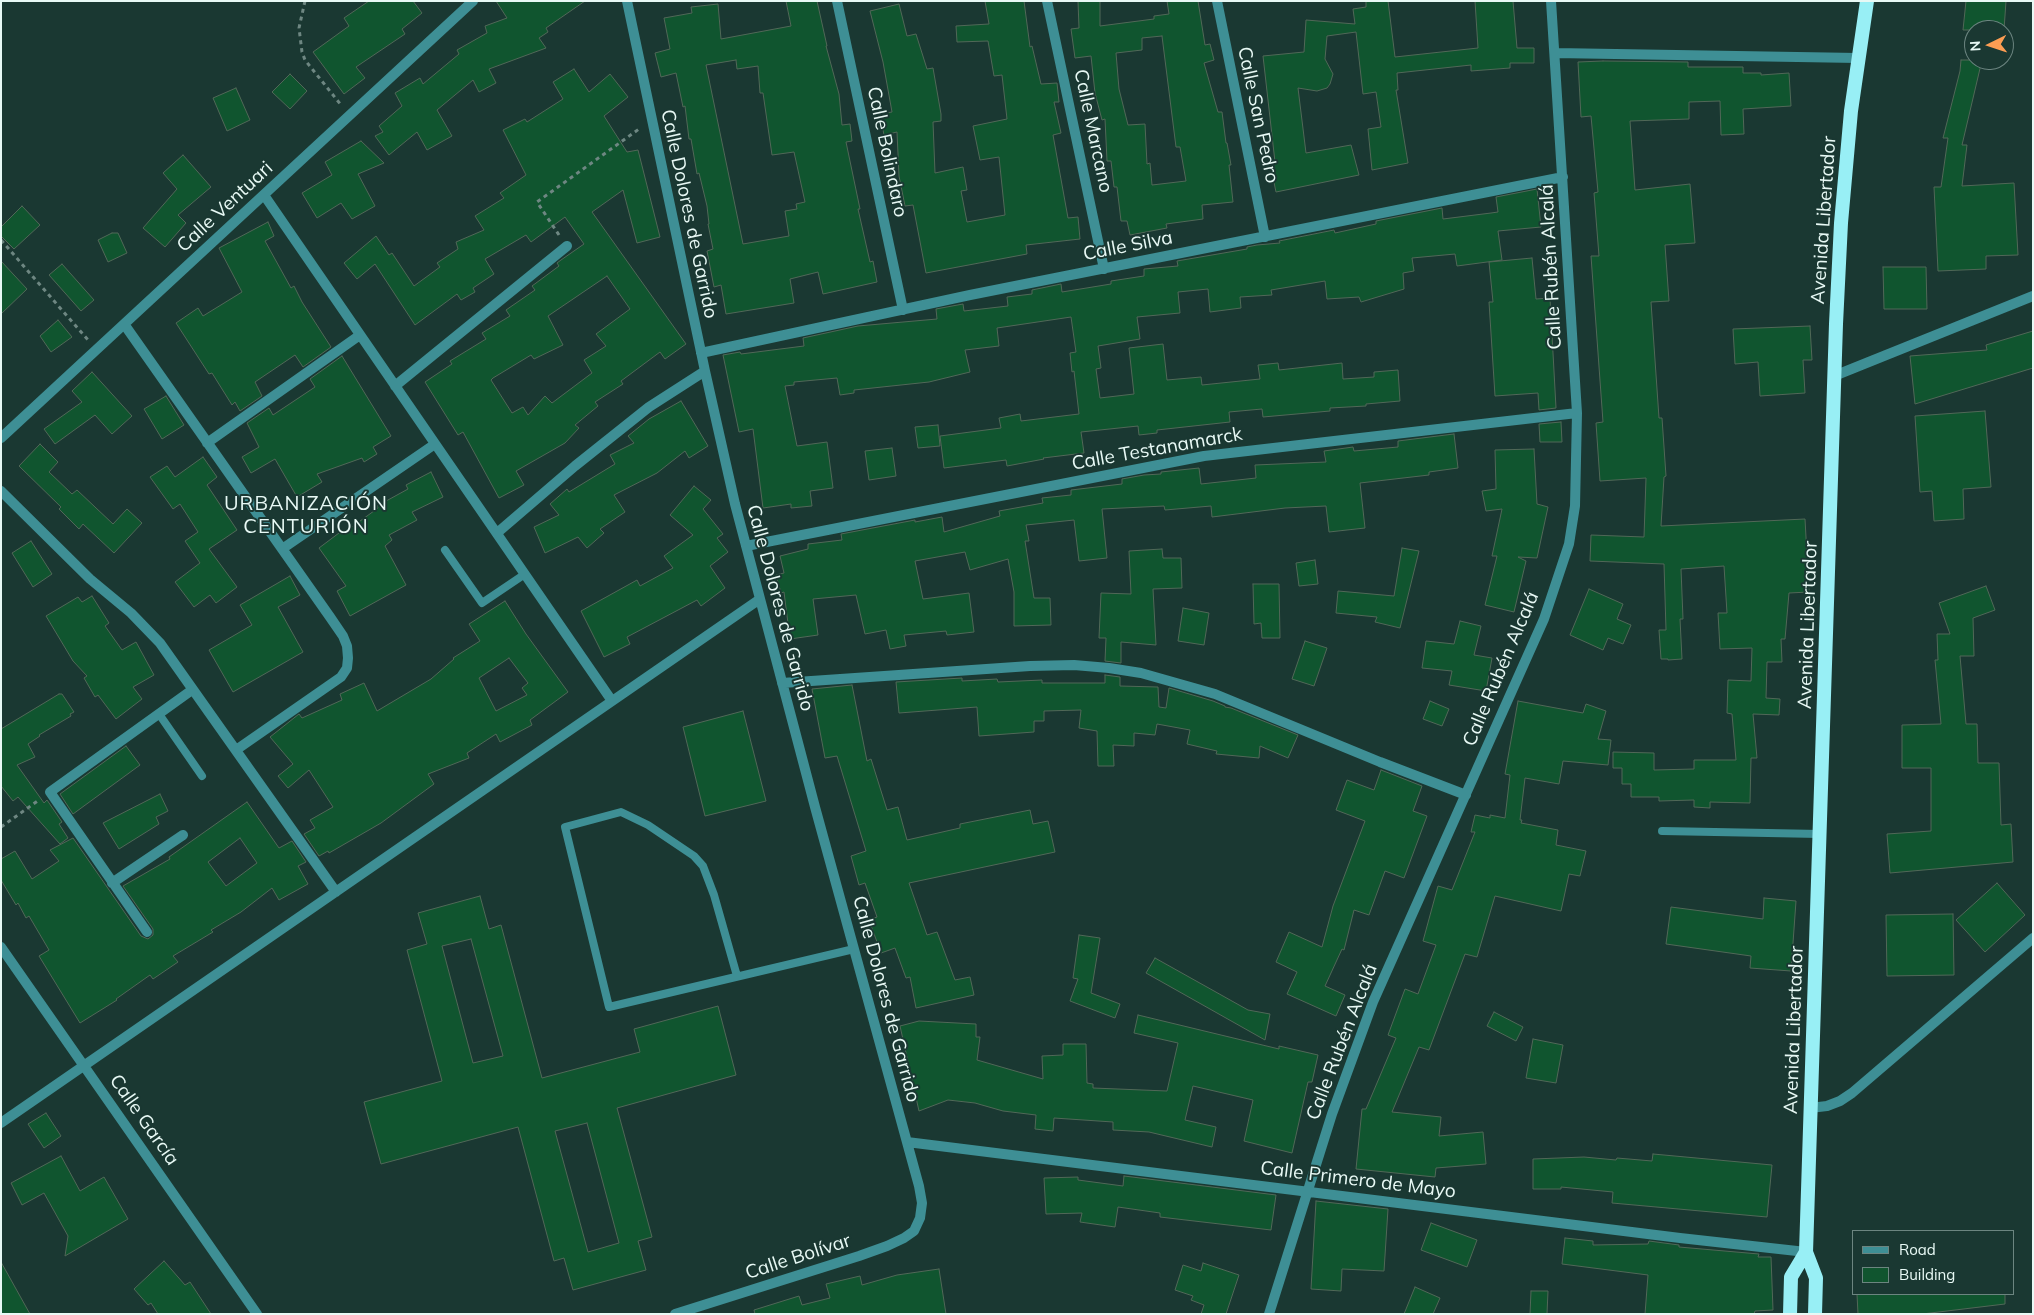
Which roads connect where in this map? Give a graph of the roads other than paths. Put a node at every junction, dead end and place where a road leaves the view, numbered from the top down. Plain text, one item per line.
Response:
1 (473, 1) edge
2 (627, 1) edge
3 (837, 1) edge
4 (1047, 1) edge
5 (1217, 1) edge
6 (1551, 1) edge
7 (1867, 1) edge
8 (1554, 53) junction
9 (1858, 58) junction
10 (1563, 176) junction
11 (264, 195) junction
12 (1265, 237) junction
13 (567, 246) road end
14 (1104, 269) junction
15 (2033, 296) edge
16 (903, 310) junction
17 (124, 324) junction
18 (360, 335) junction
19 (701, 353) junction
20 (704, 371) junction
21 (1834, 376) junction
22 (396, 386) junction
23 (1577, 412) junction
24 (1, 438) edge
25 (207, 443) junction
26 (435, 444) junction
27 (1, 491) edge
28 (497, 533) junction
29 (746, 546) junction
30 (282, 549) junction
31 (445, 550) dead end
32 (525, 574) junction
33 (760, 599) junction
34 (782, 683) junction
35 (192, 690) junction
36 (612, 701) junction
37 (159, 714) junction
38 (236, 750) junction
39 (202, 776) dead end
40 (1466, 795) junction
41 (1662, 830) dead end
42 (1820, 834) junction
43 (182, 835) dead end
44 (112, 883) junction
45 (336, 892) junction
46 (147, 932) dead end
47 (2033, 938) edge
48 (1, 947) edge
49 (854, 949) junction
50 (737, 976) junction
51 (84, 1066) junction
52 (1810, 1108) junction
53 (1, 1123) edge
54 (907, 1142) junction
55 (1308, 1192) junction
56 (920, 1218) joint
57 (1806, 1252) junction
58 (257, 1314) edge
59 (675, 1314) edge
60 (1270, 1314) edge
61 (1790, 1314) edge
62 (1815, 1314) edge

1 - 11 street, Calle Ventuari
2 - 19 street, Calle Dolores de Garrido
3 - 16 street, Calle Bolindaro
4 - 14 street, Calle Marcano
5 - 12 street, Calle San Pedro
6 - 8 street, Calle Rubén Alcalá
7 - 9 highway, Avenida Libertador
8 - 9 street
8 - 10 street, Calle Rubén Alcalá
9 - 21 highway, Avenida Libertador
10 - 12 street, Calle Silva
10 - 23 street, Calle Rubén Alcalá
11 - 17 street, Calle Ventuari
11 - 18 street
12 - 14 street, Calle Silva
13 - 22 street
14 - 16 street, Calle Silva
15 - 21 street
16 - 19 street, Calle Silva
17 - 24 street, Calle Ventuari
17 - 25 street
18 - 22 street
18 - 25 street
19 - 20 street, Calle Dolores de Garrido
20 - 28 street
20 - 29 street, Calle Dolores de Garrido
21 - 42 highway, Avenida Libertador
22 - 26 street
23 - 29 street, Calle Testanamarck
23 - 40 street, Calle Rubén Alcalá
25 - 30 street
26 - 28 street
26 - 30 street
27 - 35 street
28 - 32 street
29 - 33 street, Calle Dolores de Garrido
30 - 38 street
31 - 32 lane
32 - 36 street
33 - 34 street, Calle Dolores de Garrido
33 - 36 street
34 - 40 street
34 - 49 street, Calle Dolores de Garrido
35 - 37 street
35 - 38 street
36 - 45 street
37 - 39 lane
37 - 44 street
38 - 45 street
40 - 55 street, Calle Rubén Alcalá
41 - 42 lane
42 - 52 highway, Avenida Libertador
43 - 44 street
44 - 46 street
45 - 51 street
47 - 52 street
48 - 51 street, Calle García
49 - 50 lane
49 - 54 street, Calle Dolores de Garrido
50 - 50 lane
51 - 53 street
51 - 58 street, Calle García
52 - 57 highway, Avenida Libertador
54 - 55 street, Calle Primero de Mayo
54 - 56 street, Calle Dolores de Garrido
55 - 57 street, Calle Primero de Mayo
55 - 60 street, Calle Rubén Alcalá
56 - 59 street, Calle Bolívar
57 - 61 highway, Avenida Libertador
57 - 62 highway, Avenida Libertador

